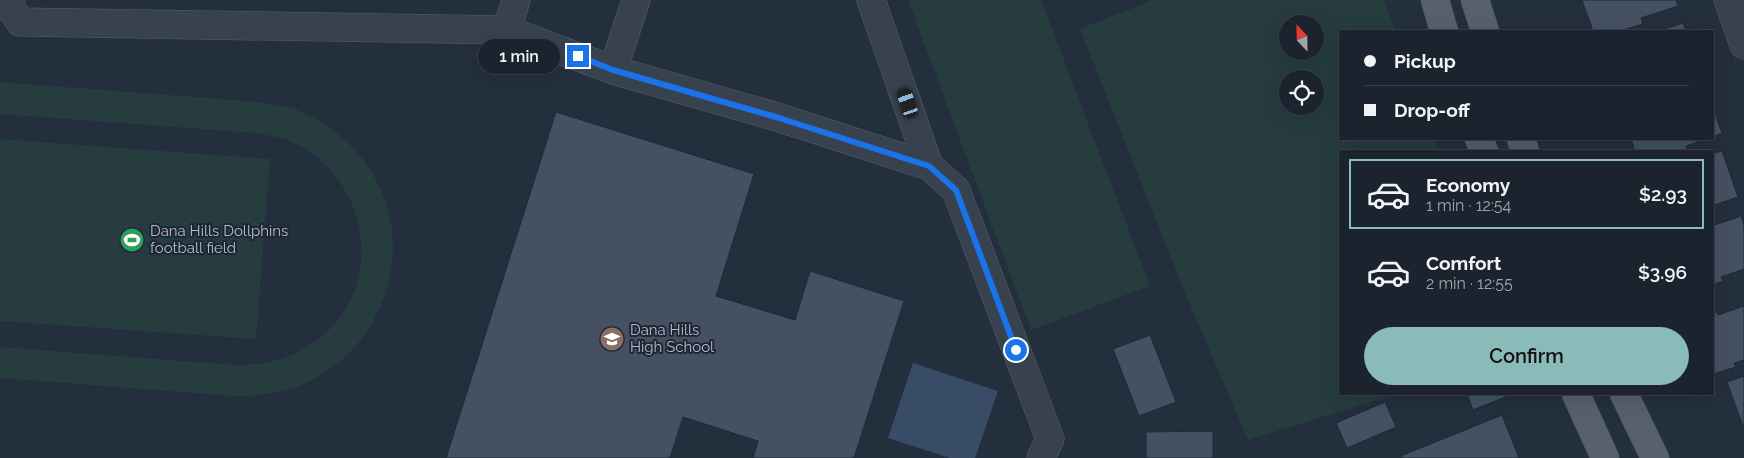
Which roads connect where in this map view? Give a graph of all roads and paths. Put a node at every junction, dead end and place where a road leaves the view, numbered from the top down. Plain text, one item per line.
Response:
1 (11, 0) edge
2 (516, 0) edge
3 (636, 0) edge
4 (871, 0) edge
5 (1434, 0) edge
6 (1475, 0) edge
7 (1728, 0) edge
8 (506, 30) junction
9 (1444, 30) edge
10 (1485, 30) edge
11 (1744, 45) edge
12 (613, 70) junction
13 (929, 166) junction
14 (1576, 395) edge
15 (1624, 395) edge
16 (1041, 458) edge
17 (1605, 458) edge
18 (1655, 458) edge

1 - 8 street
2 - 8 street
3 - 12 street
4 - 13 street
5 - 9 main road
6 - 10 main road
7 - 11 street
8 - 12 street
12 - 13 street
13 - 16 street
14 - 17 main road
15 - 18 main road

